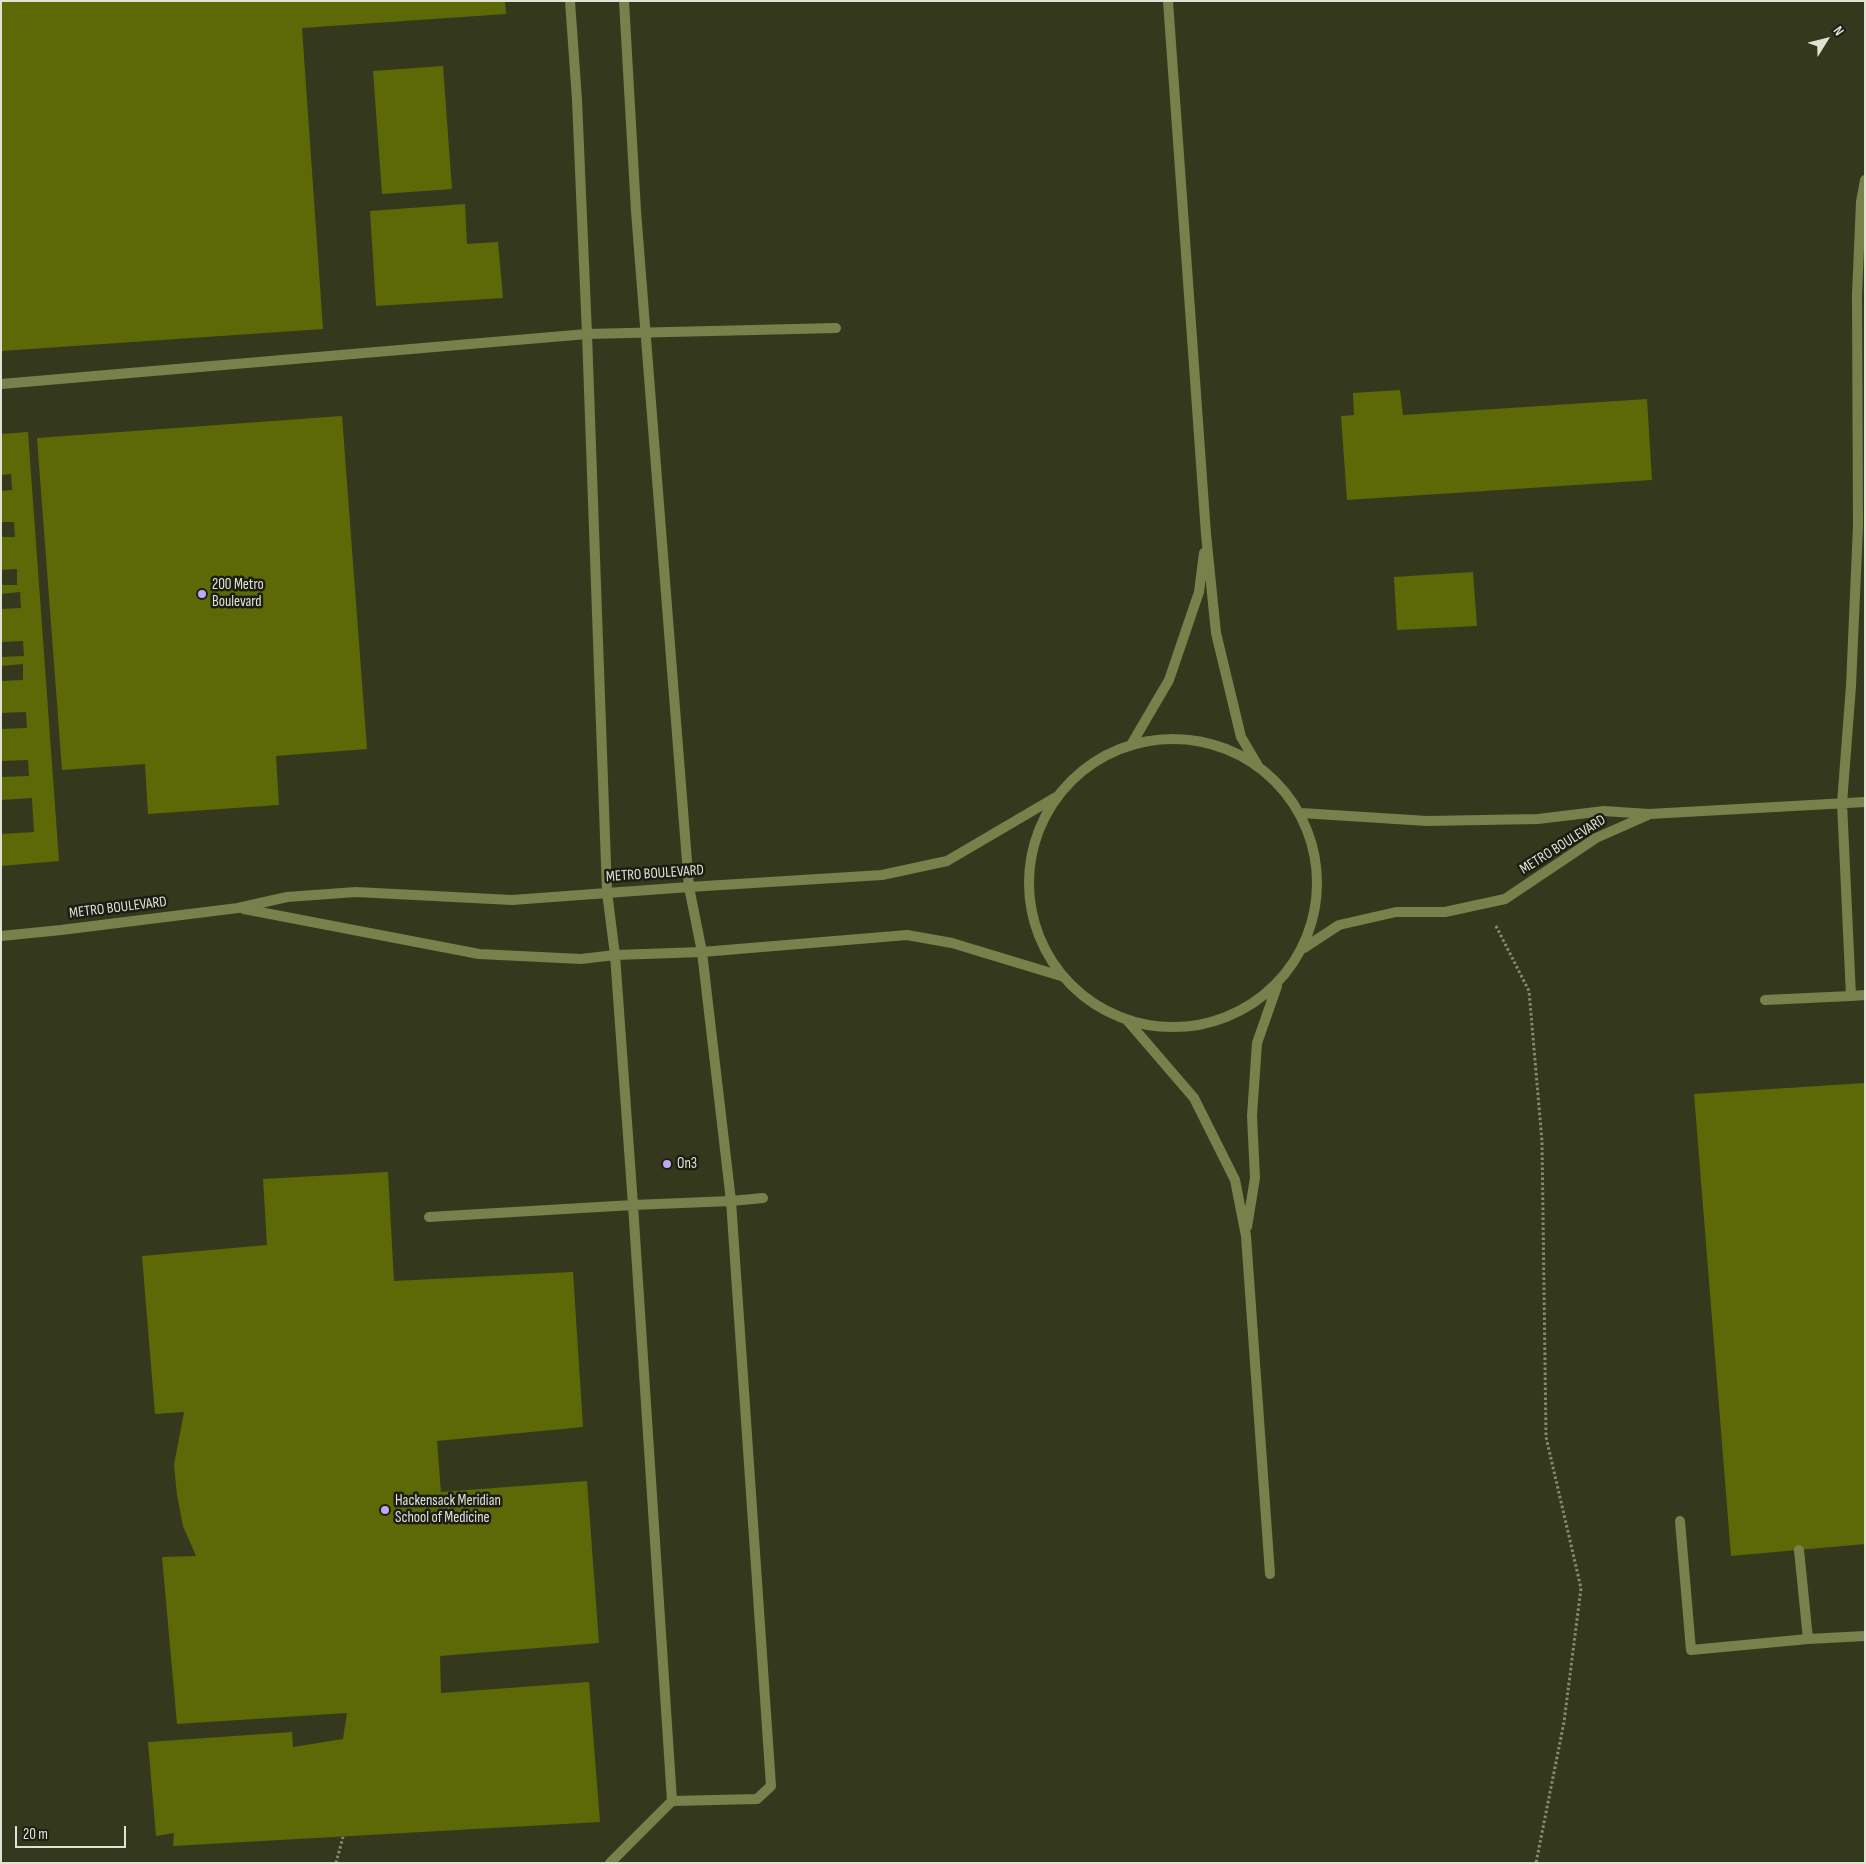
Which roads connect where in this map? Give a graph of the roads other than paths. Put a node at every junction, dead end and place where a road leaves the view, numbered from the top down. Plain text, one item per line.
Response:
1 (570, 1) edge
2 (624, 1) edge
3 (1168, 1) edge
4 (1865, 180) edge
5 (836, 328) dead end
6 (646, 332) junction
7 (587, 334) junction
8 (1, 384) edge
9 (1206, 534) junction
10 (1131, 745) junction
11 (1259, 767) junction
12 (1056, 797) junction
13 (1865, 802) edge
14 (1842, 803) junction
15 (1301, 814) junction
16 (1649, 814) junction
17 (689, 886) junction
18 (607, 892) junction
19 (238, 908) junction
20 (1, 936) edge
21 (1304, 948) junction
22 (702, 952) junction
23 (615, 955) junction
24 (1061, 976) junction
25 (1277, 986) junction
26 (1865, 995) edge
27 (1851, 996) junction
28 (1765, 1000) dead end
29 (1125, 1018) junction
30 (763, 1198) dead end
31 (731, 1201) junction
32 (633, 1204) junction
33 (429, 1217) dead end
34 (1246, 1236) junction
35 (1680, 1520) dead end
36 (1799, 1550) dead end
37 (1270, 1574) dead end
38 (1865, 1636) edge
39 (1808, 1639) junction
40 (672, 1801) junction
41 (610, 1863) edge

1 - 7 lane
2 - 6 lane
3 - 9 lane
4 - 14 lane
5 - 6 lane
6 - 7 lane
6 - 17 lane
7 - 8 lane
7 - 18 lane
9 - 10 lane
9 - 11 lane
10 - 11 lane
10 - 12 lane
11 - 15 lane
12 - 17 lane, METRO BOULEVARD
12 - 24 lane
13 - 14 lane
14 - 16 lane
14 - 27 lane
15 - 16 lane, METRO BOULEVARD
15 - 21 lane
16 - 21 lane, METRO BOULEVARD
17 - 18 lane, METRO BOULEVARD
17 - 22 lane
18 - 19 lane, METRO BOULEVARD
18 - 23 lane
19 - 20 lane, METRO BOULEVARD
19 - 23 lane, METRO BOULEVARD
21 - 25 lane
22 - 23 lane, METRO BOULEVARD
22 - 24 lane, METRO BOULEVARD
22 - 31 lane
23 - 32 lane
24 - 29 lane
25 - 29 lane
25 - 34 lane
26 - 27 lane
27 - 28 lane
29 - 34 lane
30 - 31 lane
31 - 32 lane
31 - 40 lane
32 - 33 lane
32 - 40 lane
34 - 37 lane
35 - 39 lane
36 - 39 lane
38 - 39 lane
40 - 41 lane

